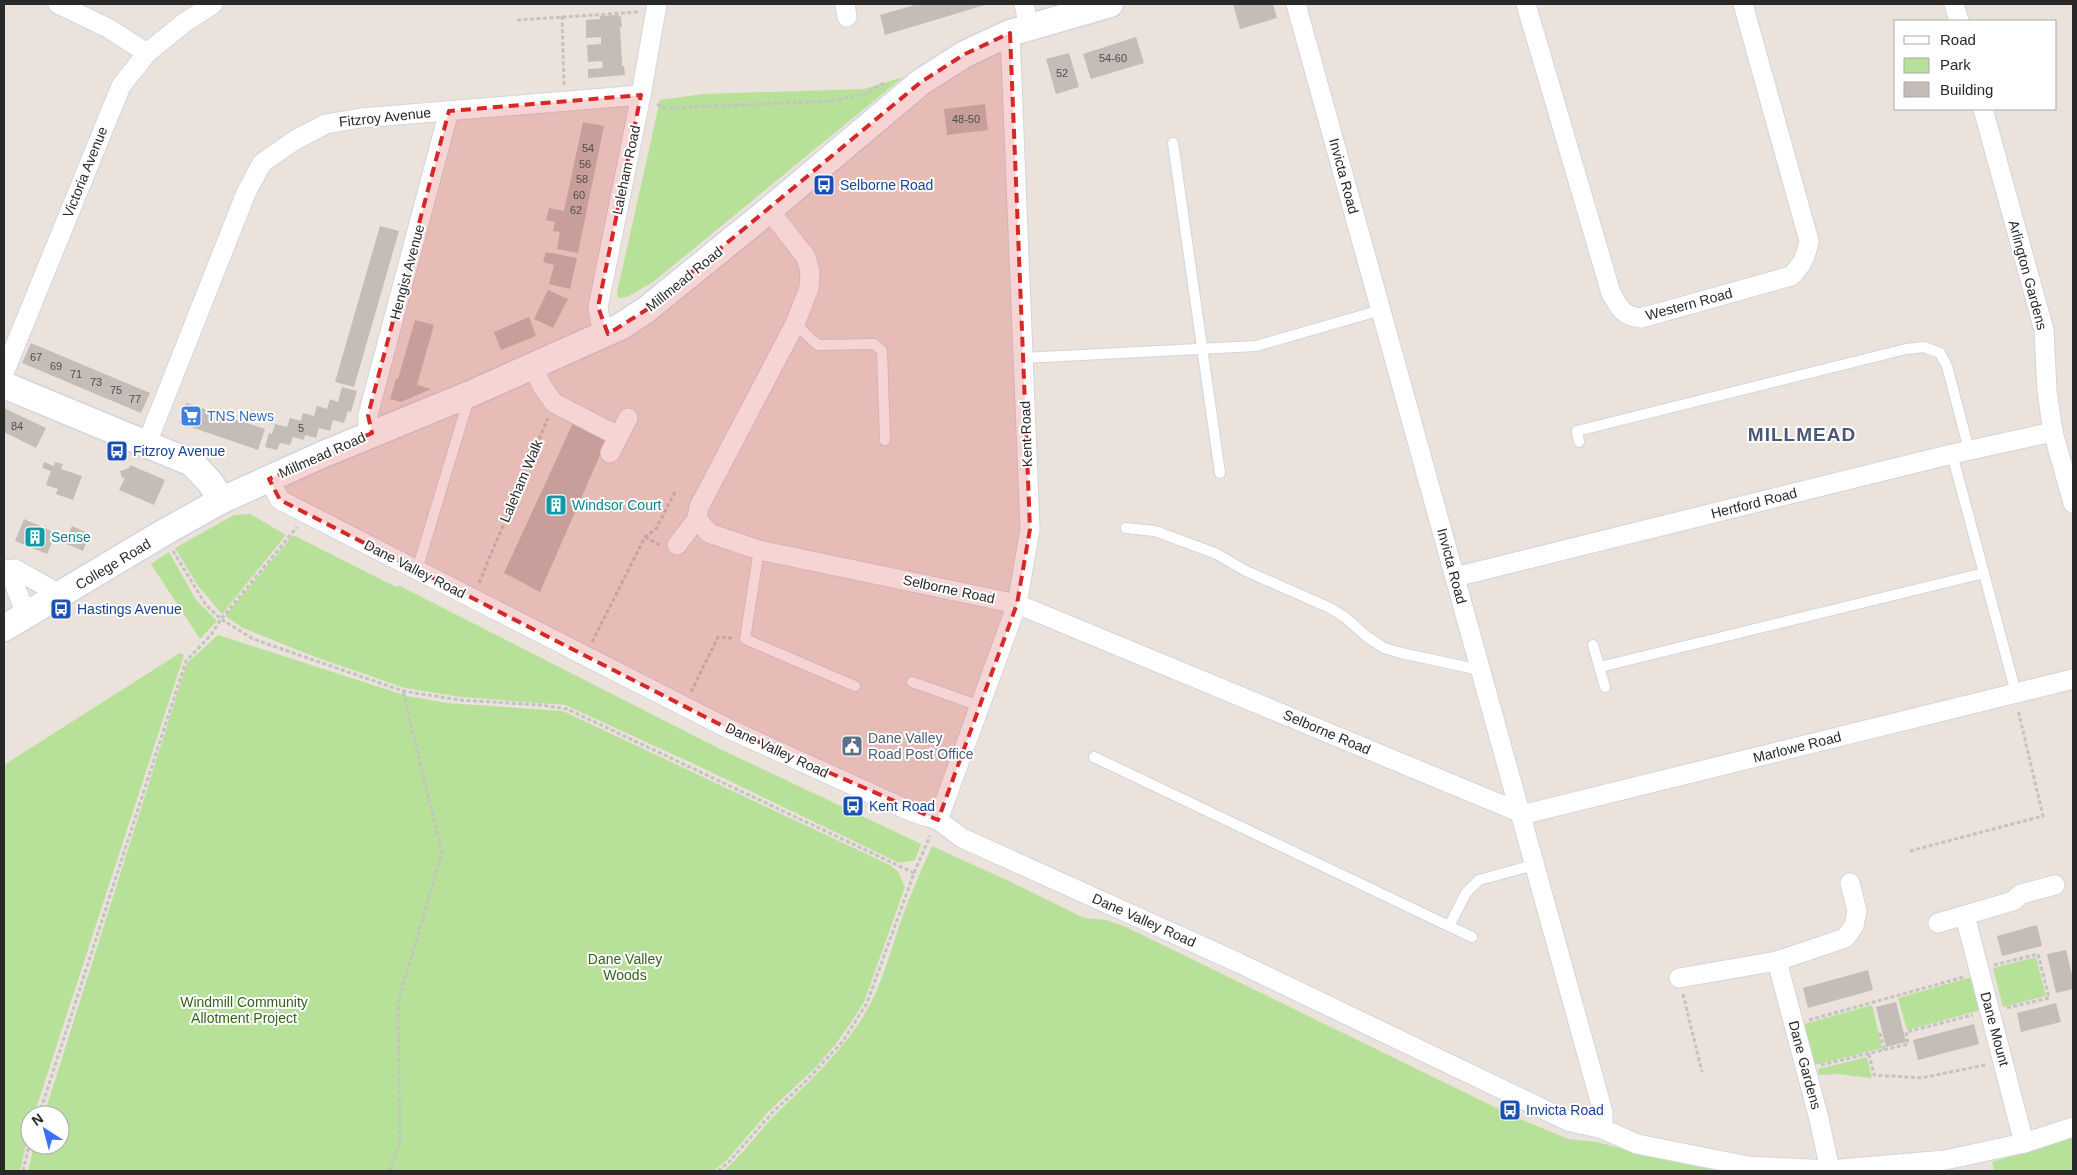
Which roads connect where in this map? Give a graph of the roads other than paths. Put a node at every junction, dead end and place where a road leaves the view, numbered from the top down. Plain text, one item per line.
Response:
1 (58, 4) edge
2 (213, 4) edge
3 (1110, 4) edge
4 (1296, 4) edge
5 (1526, 4) edge
6 (1743, 4) edge
7 (1954, 4) edge
8 (656, 8) edge
9 (1959, 20) edge
10 (1021, 21) edge
11 (147, 53) junction
12 (642, 95) junction
13 (1983, 110) edge
14 (449, 111) junction
15 (1173, 143) dead end
16 (769, 210) junction
17 (1381, 310) junction
18 (795, 324) junction
19 (608, 334) junction
20 (1203, 349) junction
21 (1023, 358) junction
22 (534, 366) junction
23 (4, 373) edge
24 (4, 385) edge
25 (470, 394) junction
26 (628, 418) dead end
27 (2053, 432) junction
28 (372, 433) junction
29 (885, 440) dead end
30 (1579, 442) dead end
31 (147, 443) junction
32 (1961, 452) junction
33 (1220, 473) dead end
34 (269, 478) junction
35 (222, 500) junction
36 (2073, 503) edge
37 (697, 519) junction
38 (1126, 528) dead end
39 (677, 545) dead end
40 (759, 550) junction
41 (4, 570) edge
42 (417, 570) junction
43 (1984, 573) junction
44 (1454, 577) junction
45 (61, 595) junction
46 (1017, 604) junction
47 (26, 615) junction
48 (4, 628) edge
49 (1593, 645) dead end
50 (1600, 667) junction
51 (1480, 670) junction
52 (2073, 679) edge
53 (912, 682) dead end
54 (854, 686) dead end
55 (1606, 687) dead end
56 (2015, 693) junction
57 (980, 706) junction
58 (1094, 757) dead end
59 (1520, 814) junction
60 (938, 820) junction
61 (1534, 865) junction
62 (1850, 884) dead end
63 (2055, 885) dead end
64 (1965, 916) junction
65 (1938, 923) dead end
66 (1449, 926) junction
67 (1472, 937) dead end
68 (1777, 961) junction
69 (1679, 978) road end
70 (2073, 1128) edge
71 (1603, 1129) junction
72 (2024, 1143) junction
73 (1877, 1169) edge
74 (1830, 1170) edge

1 - 11 street
2 - 11 street, Victoria Avenue
3 - 10 main road, Millmead Road
4 - 17 street, Invicta Road
5 - 6 street, Western Road
7 - 9 street
8 - 12 street, Laleham Road
10 - 16 main road, Millmead Road
10 - 21 street, Kent Road
11 - 23 street, Victoria Avenue
12 - 14 street, Fitzroy Avenue
12 - 19 street, Laleham Road
13 - 27 street, Arlington Gardens
14 - 28 street, Hengist Avenue
14 - 31 street, Fitzroy Avenue
15 - 20 lane
16 - 18 street
16 - 19 main road, Millmead Road
17 - 20 lane
17 - 44 street, Invicta Road
18 - 29 lane
18 - 37 street
19 - 22 main road, Millmead Road
20 - 21 lane
20 - 33 lane
21 - 46 street, Kent Road
22 - 25 main road, Millmead Road
22 - 26 street
24 - 31 main road
25 - 28 main road, Millmead Road
25 - 42 lane
27 - 32 street, Hertford Road
27 - 36 street, Arlington Gardens
28 - 34 main road, Millmead Road
30 - 32 lane
31 - 35 main road
32 - 43 lane
32 - 44 street, Hertford Road
34 - 35 main road, Millmead Road
34 - 42 street, Dane Valley Road
35 - 45 main road, College Road
37 - 39 street
37 - 40 street, Selborne Road
38 - 51 lane
40 - 46 street, Selborne Road
40 - 54 lane
41 - 45 street
41 - 47 street
42 - 60 street, Dane Valley Road
43 - 50 lane
43 - 56 lane
44 - 51 street, Invicta Road
45 - 47 main road, College Road
46 - 57 street, Kent Road
46 - 59 street, Selborne Road
47 - 48 main road, College Road
49 - 50 lane
50 - 55 lane
51 - 59 street, Invicta Road
52 - 56 street, Marlowe Road
53 - 57 lane
56 - 59 street, Marlowe Road
57 - 60 street, Kent Road
58 - 66 lane
59 - 61 street, Invicta Road
60 - 71 street, Dane Valley Road
61 - 66 lane
61 - 71 street, Invicta Road
62 - 68 street
63 - 64 street
64 - 65 street
64 - 72 street, Dane Mount
66 - 67 lane
68 - 69 street
68 - 74 street, Dane Gardens
70 - 72 street, Dane Valley Road
71 - 74 street, Dane Valley Road
72 - 73 street, Dane Valley Road
73 - 74 street, Dane Valley Road

